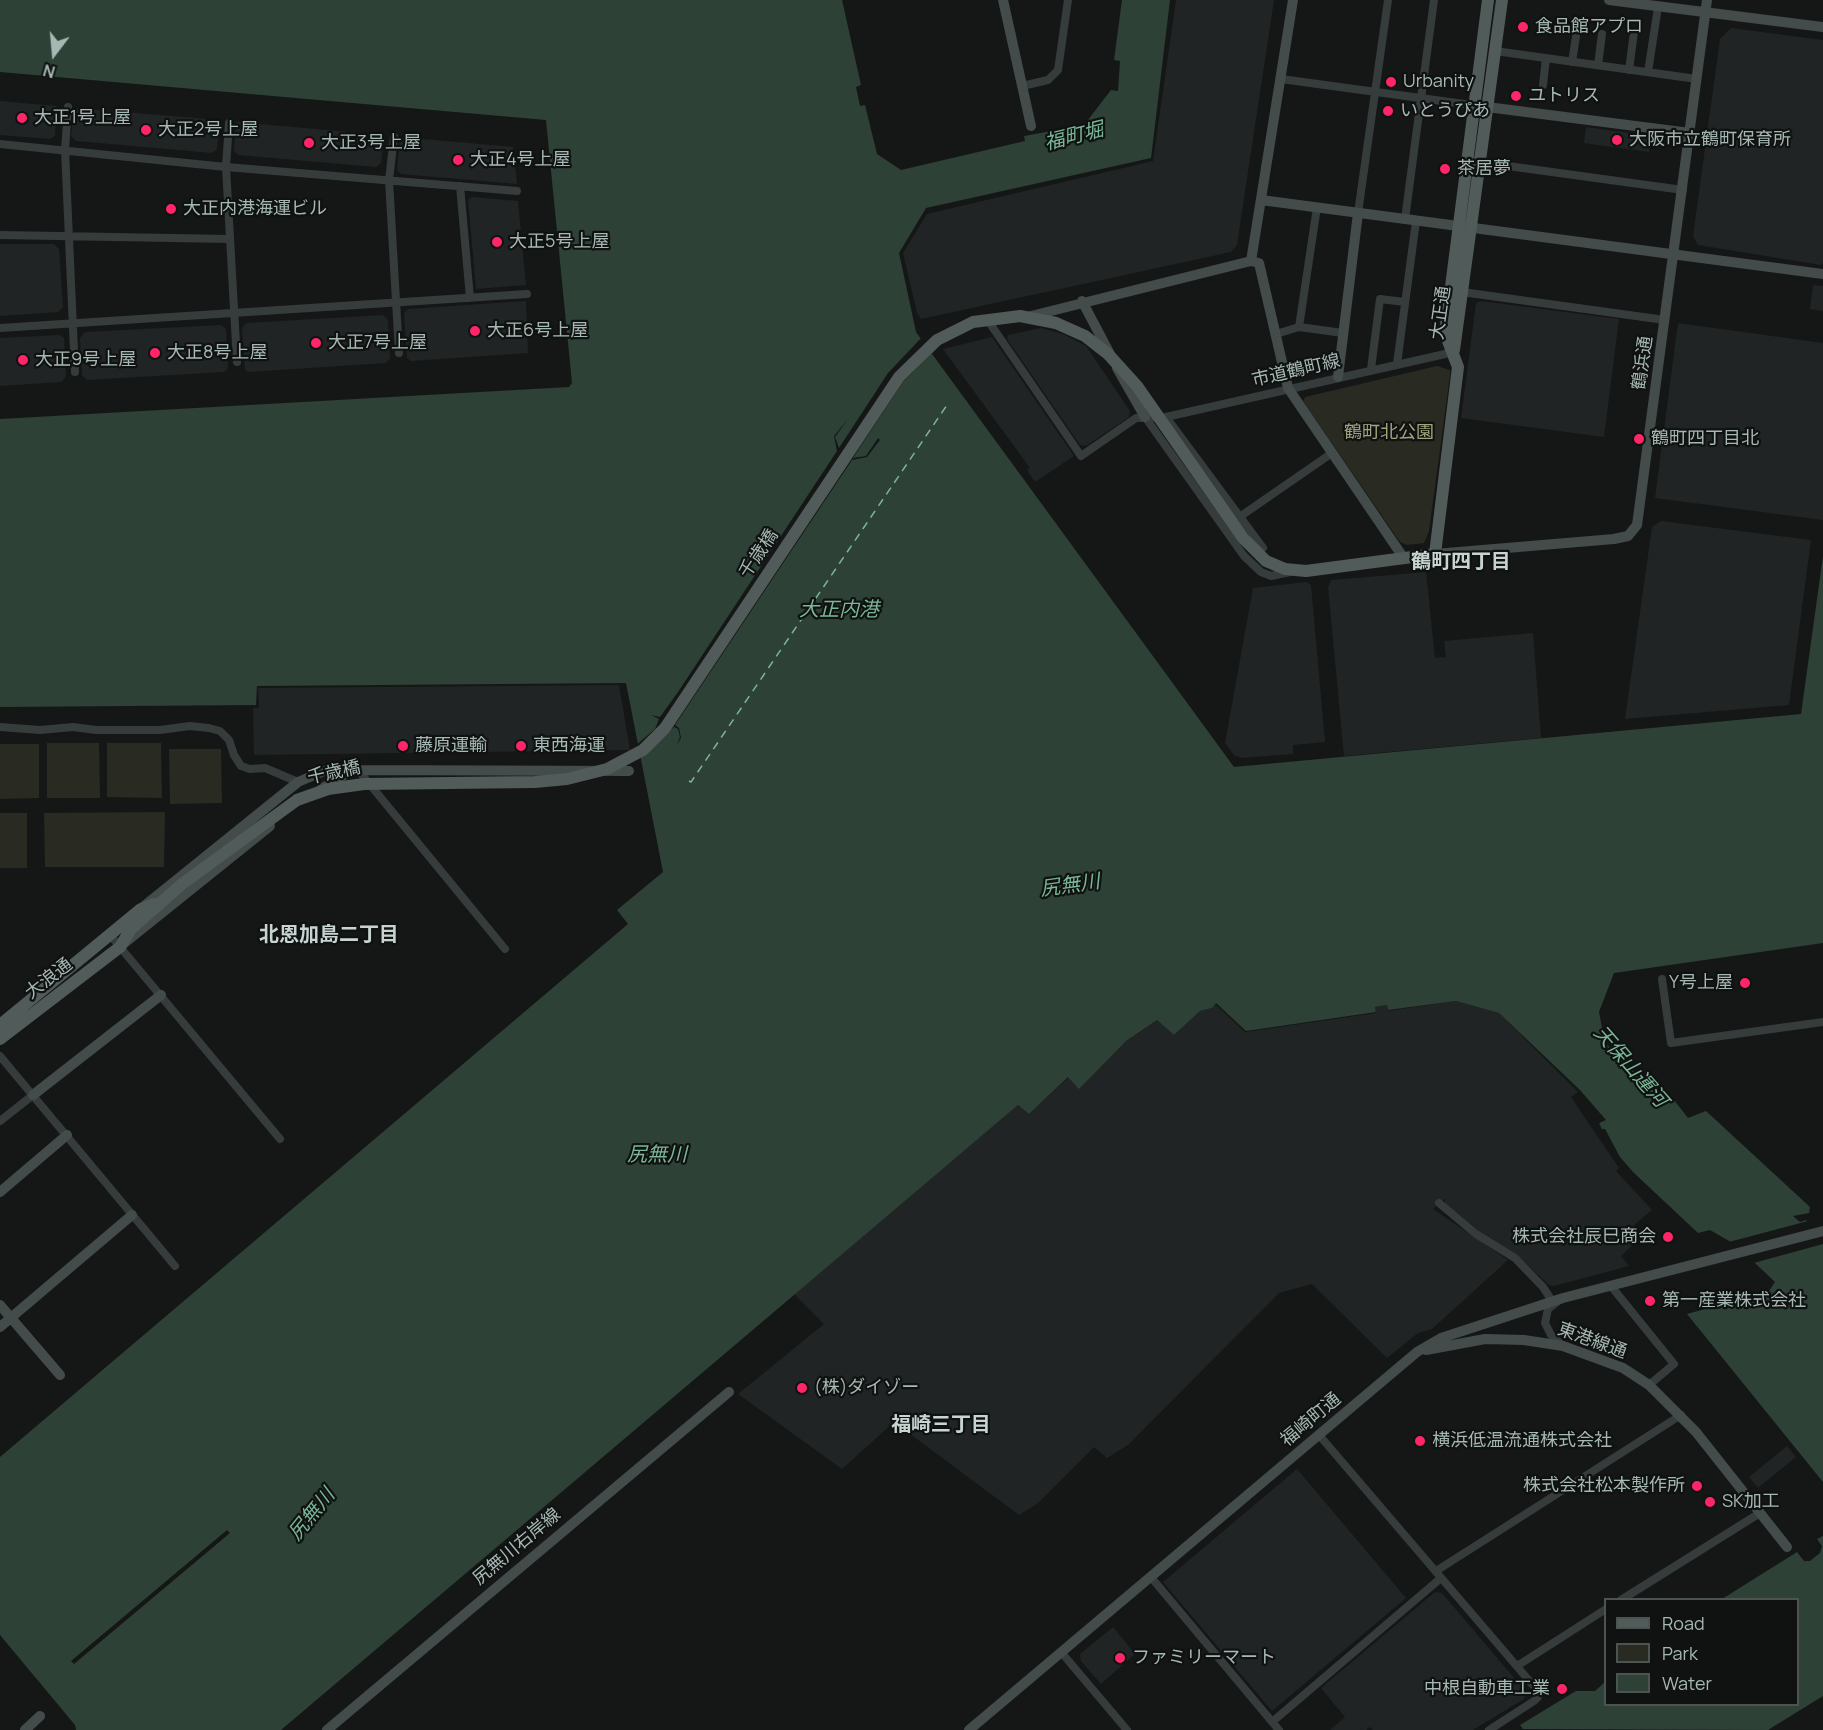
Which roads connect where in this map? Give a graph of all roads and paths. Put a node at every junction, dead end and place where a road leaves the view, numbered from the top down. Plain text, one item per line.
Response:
1 (1003, 0) edge
2 (1068, 0) edge
3 (1293, 0) edge
4 (1388, 0) edge
5 (1434, 0) edge
6 (1488, 0) edge
7 (1502, 0) edge
8 (1609, 0) edge
9 (1707, 0) edge
10 (1658, 7) junction
11 (1705, 13) junction
12 (1823, 27) edge
13 (1576, 30) dead end
14 (1634, 32) dead end
15 (1602, 34) dead end
16 (1496, 51) junction
17 (1546, 58) junction
18 (1572, 62) junction
19 (1598, 65) junction
20 (1629, 70) junction
21 (1648, 72) junction
22 (1281, 78) junction
23 (1697, 79) junction
24 (1543, 85) dead end
25 (1022, 86) junction
26 (1376, 91) junction
27 (1422, 98) junction
28 (1481, 106) junction
29 (68, 107) dead end
30 (229, 123) dead end
31 (1031, 126) dead end
32 (1690, 134) junction
33 (394, 137) dead end
34 (0, 144) edge
35 (65, 150) junction
36 (1479, 162) junction
37 (226, 167) junction
38 (388, 180) junction
39 (460, 186) junction
40 (1683, 190) junction
41 (518, 191) dead end
42 (1261, 200) junction
43 (1317, 207) junction
44 (1358, 213) junction
45 (1411, 220) junction
46 (1465, 227) junction
47 (0, 235) edge
48 (69, 236) junction
49 (229, 239) junction
50 (1675, 254) junction
51 (1251, 261) junction
52 (1823, 274) edge
53 (1462, 292) junction
54 (527, 294) dead end
55 (470, 298) junction
56 (1082, 301) junction
57 (1405, 302) junction
58 (397, 303) junction
59 (233, 313) junction
60 (1665, 320) junction
61 (73, 324) junction
62 (991, 325) joint
63 (1299, 327) junction
64 (0, 328) edge
65 (1343, 333) junction
66 (1276, 334) junction
67 (1454, 352) junction
68 (399, 353) dead end
69 (237, 362) dead end
70 (1397, 363) junction
71 (1371, 369) junction
72 (75, 372) dead end
73 (1338, 377) junction
74 (1288, 388) junction
75 (1145, 417) junction
76 (1166, 417) junction
77 (1332, 453) junction
78 (1238, 518) junction
79 (1263, 548) dead end
80 (1435, 554) junction
81 (1403, 557) junction
82 (1296, 571) junction
83 (0, 727) edge
84 (355, 770) junction
85 (629, 771) dead end
86 (298, 782) junction
87 (301, 801) junction
88 (164, 900) junction
89 (141, 909) junction
90 (110, 935) junction
91 (120, 947) junction
92 (505, 949) dead end
93 (1662, 979) dead end
94 (161, 995) junction
95 (1823, 1022) edge
96 (0, 1025) edge
97 (0, 1040) edge
98 (0, 1056) edge
99 (33, 1095) junction
100 (0, 1121) edge
101 (67, 1136) junction
102 (280, 1138) dead end
103 (0, 1192) edge
104 (1439, 1203) dead end
105 (132, 1215) junction
106 (1820, 1232) edge
107 (175, 1266) dead end
108 (1611, 1286) junction
109 (1558, 1300) junction
110 (0, 1305) edge
111 (11, 1318) junction
112 (0, 1327) edge
113 (1563, 1346) junction
114 (1417, 1352) junction
115 (60, 1375) dead end
116 (1649, 1385) junction
117 (729, 1392) dead end
118 (1681, 1415) junction
119 (1319, 1435) junction
120 (1760, 1513) junction
121 (1787, 1547) dead end
122 (1438, 1574) junction
123 (1150, 1576) junction
124 (1623, 1598) edge
125 (1604, 1610) edge
126 (1061, 1652) junction
127 (1517, 1666) junction
128 (40, 1716) dead end
129 (1272, 1722) junction
130 (25, 1730) edge
131 (327, 1730) edge
132 (969, 1730) edge
133 (1127, 1730) edge
134 (1279, 1730) edge
135 (1489, 1730) edge

1 - 25 street
2 - 25 street
3 - 22 street
4 - 26 street
5 - 27 street
6 - 28 main road, 大正通
7 - 16 main road, 大正通
8 - 10 street
9 - 11 street, 鶴浜通
10 - 11 street
10 - 21 street
11 - 12 street
11 - 23 street, 鶴浜通
13 - 18 street
14 - 20 street
15 - 19 street
16 - 17 street
16 - 28 main road, 大正通
17 - 18 street
17 - 24 street
18 - 19 street
19 - 20 street
20 - 21 street
21 - 23 street
22 - 26 street
22 - 42 street
23 - 32 street, 鶴浜通
25 - 31 street
26 - 27 street
26 - 44 street
27 - 28 street
27 - 45 street
28 - 32 street
28 - 36 main road, 大正通
28 - 46 main road, 大正通
29 - 35 street
30 - 37 street
32 - 40 street, 鶴浜通
33 - 38 street
34 - 35 street
35 - 37 street
35 - 48 street
36 - 40 street
36 - 46 main road, 大正通
37 - 38 street
37 - 49 street
38 - 39 street
38 - 58 street
39 - 41 street
39 - 55 street
40 - 50 street, 鶴浜通
42 - 43 street
42 - 51 street
43 - 44 street
43 - 63 street
44 - 45 street
44 - 65 street
45 - 46 street
45 - 57 street
46 - 50 street
46 - 53 main road, 大正通
46 - 67 main road, 大正通
47 - 48 street
48 - 49 street
48 - 61 street
49 - 59 street
50 - 52 street
50 - 60 street, 鶴浜通
51 - 56 street
51 - 66 street
53 - 60 street
53 - 67 main road, 大正通
54 - 55 street
55 - 58 street
56 - 62 street
56 - 75 street
57 - 70 street
57 - 71 street
58 - 59 street
58 - 68 street
59 - 61 street
59 - 69 street
60 - 80 street, 鶴浜通
61 - 64 street
61 - 72 street
62 - 75 street
63 - 65 street
63 - 66 street
65 - 73 street
66 - 74 street
67 - 70 street, 市道鶴町線
67 - 80 main road
70 - 71 street, 市道鶴町線
71 - 73 street, 市道鶴町線
73 - 74 street, 市道鶴町線
74 - 76 street, 市道鶴町線
74 - 77 street
75 - 76 street, 市道鶴町線
75 - 82 street
76 - 78 street
77 - 78 street
77 - 81 street
78 - 79 street
80 - 81 main road
81 - 82 main road
82 - 88 main road, 千歳橋
83 - 86 street
84 - 85 street
84 - 86 street
84 - 87 street
84 - 92 street
86 - 87 street
86 - 89 street
87 - 91 street
88 - 89 main road, 大浪通
88 - 91 main road, 大浪通
89 - 90 main road, 大浪通
90 - 91 street
90 - 96 main road, 大浪通
91 - 94 street
91 - 97 main road, 大浪通
93 - 95 street
94 - 99 street
94 - 102 street
98 - 99 street
99 - 100 street
99 - 101 street
101 - 103 street
101 - 105 street
104 - 109 street
105 - 107 street
105 - 111 street
106 - 108 street, 福崎町通
108 - 109 street, 福崎町通
108 - 116 street
109 - 113 street
109 - 114 street, 福崎町通
110 - 111 street
111 - 112 street
111 - 115 street
113 - 114 street, 東港線通
113 - 116 street, 東港線通
114 - 119 street, 福崎町通
116 - 118 street, 東港線通
117 - 131 street, 尻無川右岸線
118 - 120 street, 東港線通
118 - 122 street
119 - 122 street
119 - 123 street, 福崎町通
120 - 121 street, 東港線通
120 - 124 street
122 - 127 street
122 - 129 street
123 - 126 street, 福崎町通
123 - 129 street
125 - 127 street
126 - 132 street, 福崎町通
126 - 133 street
127 - 135 street
128 - 130 street
129 - 134 street

